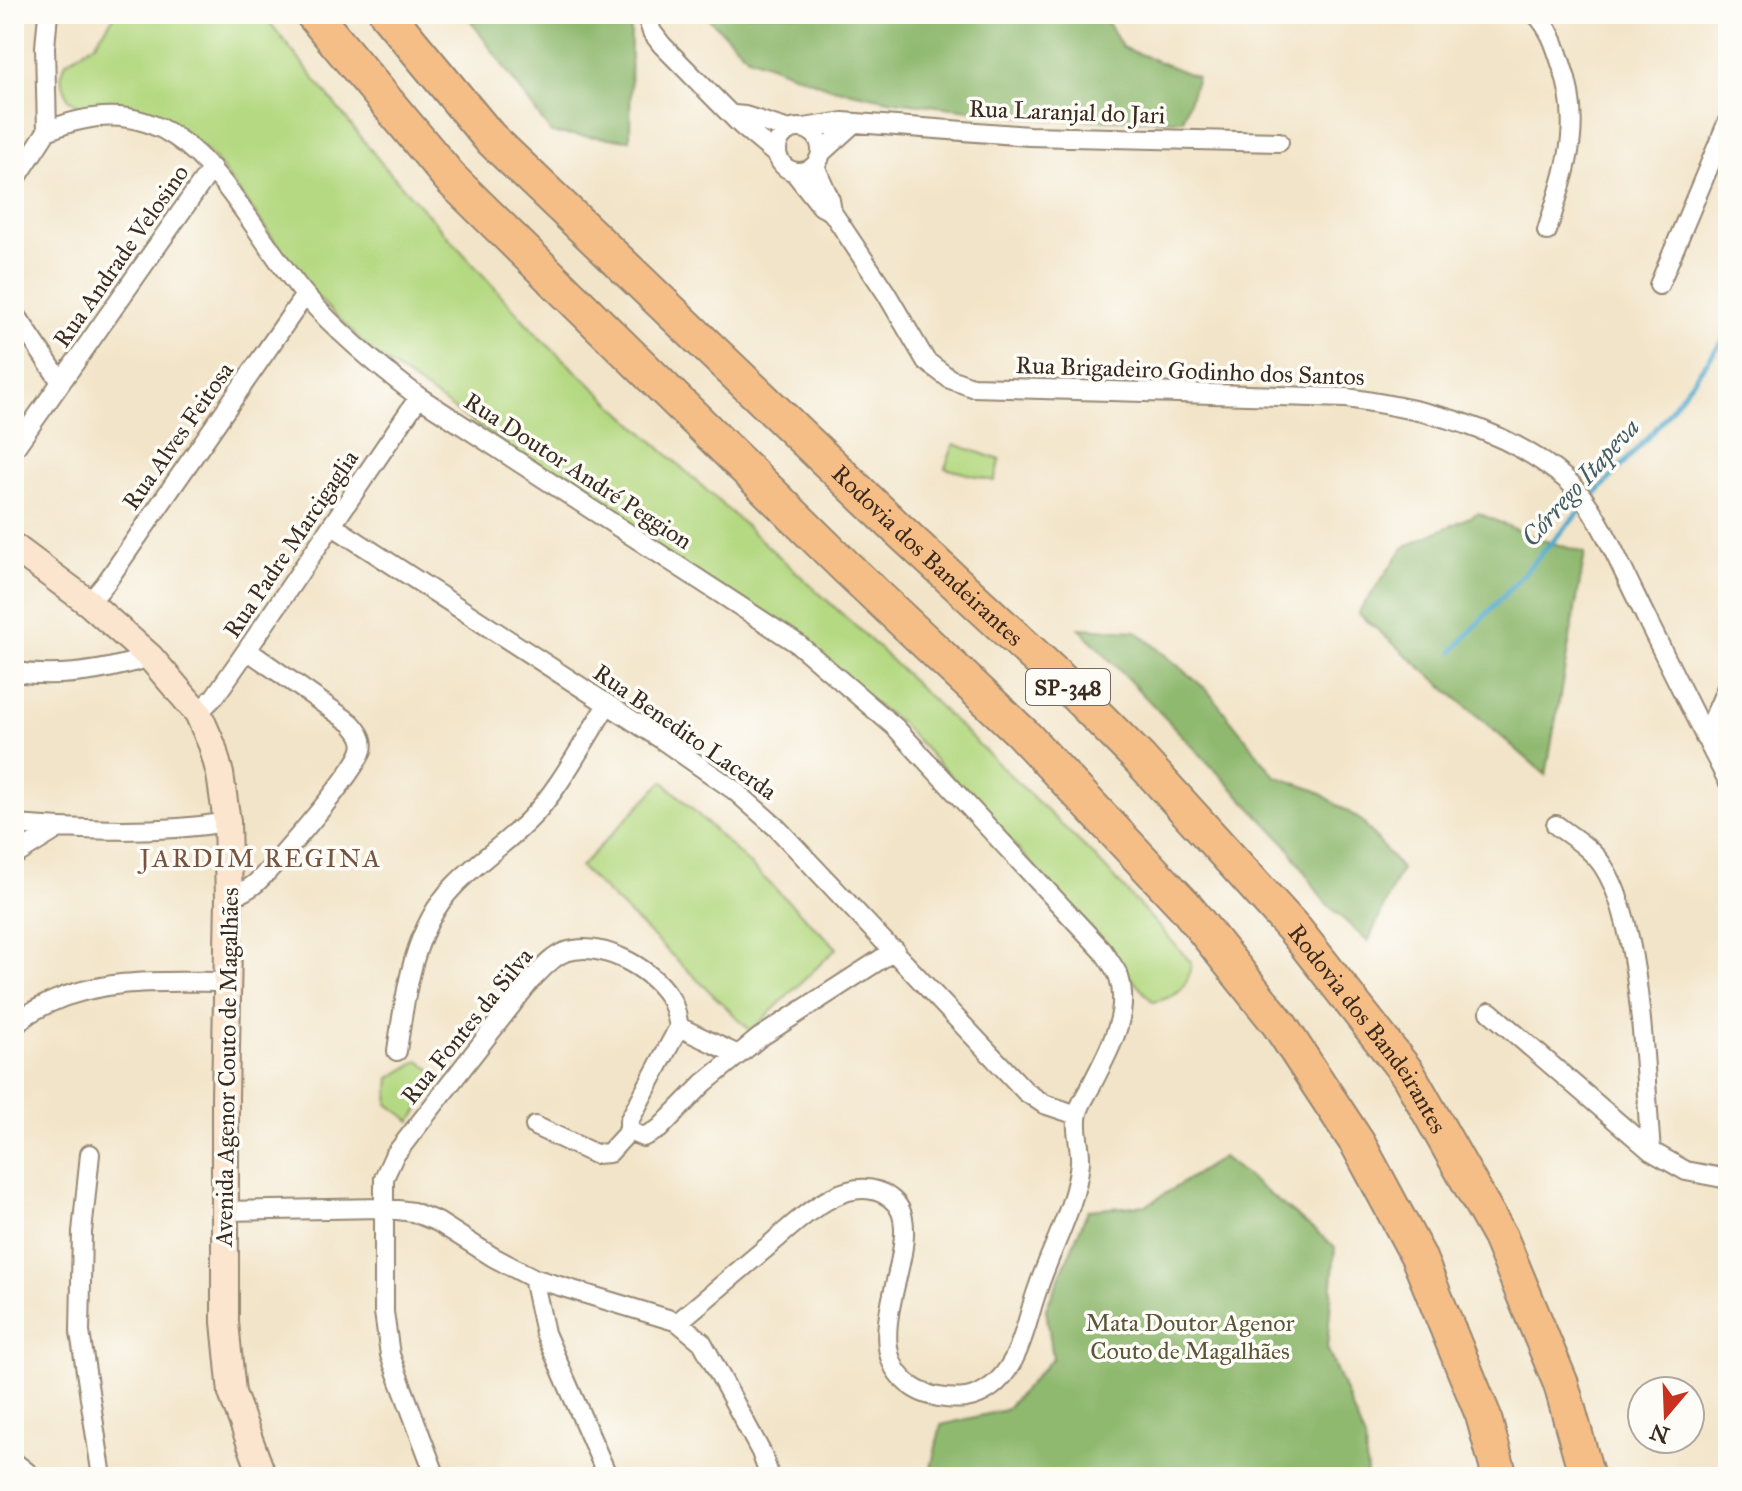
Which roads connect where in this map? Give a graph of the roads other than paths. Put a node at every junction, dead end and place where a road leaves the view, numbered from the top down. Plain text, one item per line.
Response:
1 (48, 14) edge
2 (313, 14) edge
3 (387, 14) edge
4 (646, 14) edge
5 (1536, 14) edge
6 (734, 115) junction
7 (1728, 121) edge
8 (854, 123) junction
9 (797, 129) junction
10 (47, 131) junction
11 (1279, 142) dead end
12 (777, 155) junction
13 (818, 159) junction
14 (212, 168) junction
15 (794, 172) junction
16 (14, 182) edge
17 (832, 212) junction
18 (1547, 231) dead end
19 (1659, 285) dead end
20 (305, 295) junction
21 (14, 312) edge
22 (61, 382) junction
23 (419, 397) junction
24 (14, 449) edge
25 (333, 526) junction
26 (14, 547) edge
27 (89, 603) junction
28 (247, 650) junction
29 (150, 657) junction
30 (14, 672) edge
31 (1728, 685) edge
32 (607, 705) junction
33 (198, 713) junction
34 (1705, 738) junction
35 (1728, 781) edge
36 (227, 822) junction
37 (14, 825) edge
38 (1556, 825) dead end
39 (59, 828) junction
40 (14, 856) edge
41 (229, 898) junction
42 (895, 950) junction
43 (226, 982) junction
44 (1490, 1012) dead end
45 (679, 1027) junction
46 (14, 1028) edge
47 (397, 1051) dead end
48 (738, 1055) junction
49 (1077, 1115) junction
50 (535, 1126) dead end
51 (629, 1131) junction
52 (1651, 1151) junction
53 (90, 1154) dead end
54 (1728, 1179) edge
55 (383, 1208) junction
56 (224, 1211) junction
57 (533, 1278) junction
58 (678, 1322) junction
59 (14, 1462) edge
60 (33, 1477) edge
61 (102, 1477) edge
62 (263, 1477) edge
63 (436, 1477) edge
64 (608, 1477) edge
65 (770, 1477) edge
66 (1500, 1477) edge
67 (1587, 1477) edge

1 - 10 street
2 - 66 highway, SP-348
3 - 67 highway, Rodovia dos Bandeirantes / SP-348
4 - 6 street
5 - 18 street
6 - 9 street
6 - 12 street
7 - 19 street
8 - 9 street, Rua Laranjal do Jari
8 - 11 street, Rua Laranjal do Jari
8 - 13 street
9 - 12 street
9 - 13 street
10 - 14 street, Rua Doutor André Peggion
10 - 16 street
12 - 15 street
13 - 15 street
13 - 17 street, Rua Brigadeiro Godinho dos Santos
14 - 20 street, Rua Doutor André Peggion
14 - 22 street, Rua Andrade Velosino
15 - 17 street, Rua Brigadeiro Godinho dos Santos
17 - 34 street, Rua Brigadeiro Godinho dos Santos
20 - 23 street, Rua Doutor André Peggion
20 - 27 street, Rua Alves Feitosa
21 - 22 street
22 - 24 street, Rua Andrade Velosino
23 - 25 street, Rua Padre Marcigaglia
23 - 49 street, Rua Doutor André Peggion
25 - 28 street, Rua Padre Marcigaglia
25 - 32 street, Rua Benedito Lacerda
26 - 27 street, Avenida Agenor Couto de Magalhães
27 - 29 street, Avenida Agenor Couto de Magalhães
28 - 33 street, Rua Padre Marcigaglia
28 - 41 street
29 - 30 street
29 - 33 street, Avenida Agenor Couto de Magalhães
31 - 34 street
32 - 42 street, Rua Benedito Lacerda
32 - 47 street
33 - 36 street, Avenida Agenor Couto de Magalhães
34 - 35 street, Rua Brigadeiro Godinho dos Santos
36 - 39 street
36 - 41 street, Avenida Agenor Couto de Magalhães
37 - 39 street
38 - 52 street
39 - 40 street
41 - 43 street, Avenida Agenor Couto de Magalhães
42 - 48 street
42 - 49 street, Rua Benedito Lacerda
43 - 46 street
43 - 56 street, Avenida Agenor Couto de Magalhães
44 - 52 street
45 - 48 street
45 - 51 street
45 - 55 street, Rua Fontes da Silva
48 - 51 street
49 - 58 street
50 - 51 street
52 - 54 street
53 - 61 street
55 - 56 street
55 - 57 street
55 - 63 street, Rua Fontes da Silva
56 - 62 street, Avenida Agenor Couto de Magalhães
57 - 58 street
57 - 64 street
58 - 65 street
59 - 60 street

